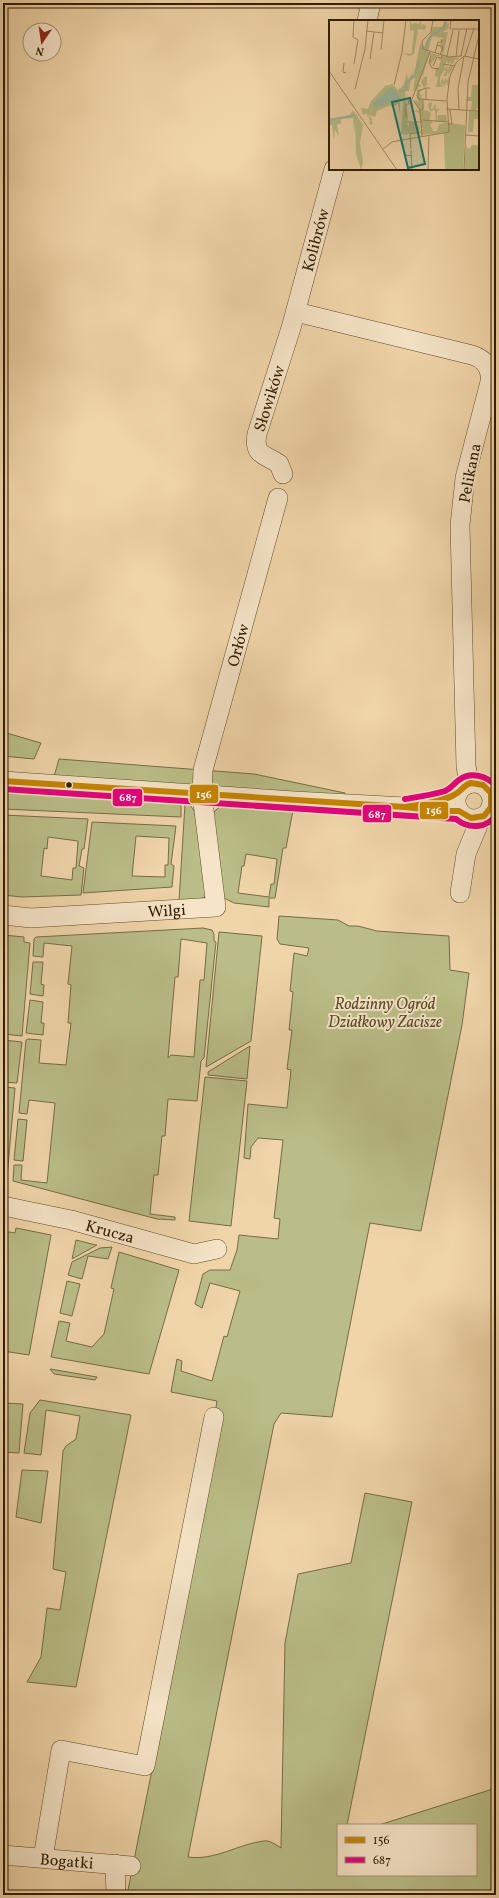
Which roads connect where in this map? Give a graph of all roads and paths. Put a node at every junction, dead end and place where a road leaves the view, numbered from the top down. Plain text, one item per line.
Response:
1 (371, 3) edge
2 (367, 20) edge
3 (334, 170) edge
4 (296, 312) junction
5 (284, 474) dead end
6 (278, 498) dead end
7 (3, 781) edge
8 (202, 794) junction
9 (478, 805) edge
10 (460, 893) dead end
11 (3, 915) edge
12 (3, 1206) edge
13 (217, 1249) dead end
14 (214, 1417) dead end
15 (3, 1855) edge
16 (43, 1858) junction
17 (116, 1895) edge

1 - 2 street
3 - 4 street, Kolibrów
4 - 5 street, Słowików
4 - 9 street, Pelikana
6 - 8 street, Orłów
7 - 8 street
8 - 9 street
8 - 11 street, Wilgi
9 - 10 street, Pelikana
12 - 13 street, Krucza
14 - 16 street
15 - 16 street, Bogatki
16 - 17 street, Bogatki

